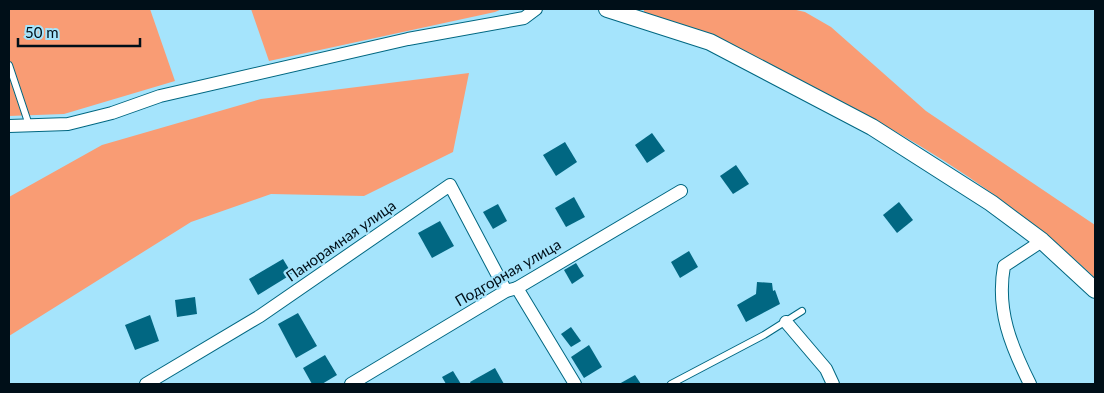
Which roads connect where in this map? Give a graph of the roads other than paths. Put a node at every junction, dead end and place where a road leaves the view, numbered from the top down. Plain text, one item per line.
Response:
1 (536, 9) edge
2 (607, 9) edge
3 (9, 65) edge
4 (9, 126) edge
5 (29, 126) junction
6 (681, 191) dead end
7 (1042, 241) junction
8 (512, 289) junction
9 (1095, 290) edge
10 (802, 311) dead end
11 (786, 322) junction
12 (146, 384) edge
13 (351, 384) edge
14 (575, 384) edge
15 (671, 384) edge
16 (833, 384) edge
17 (1030, 384) edge

1 - 5 street
2 - 7 street
3 - 5 lane
4 - 5 street
6 - 8 street, Подгорная улица
7 - 9 street
7 - 17 street
8 - 12 street, Панорамная улица
8 - 13 street, Подгорная улица
8 - 14 street
10 - 11 lane
11 - 15 lane
11 - 16 street

